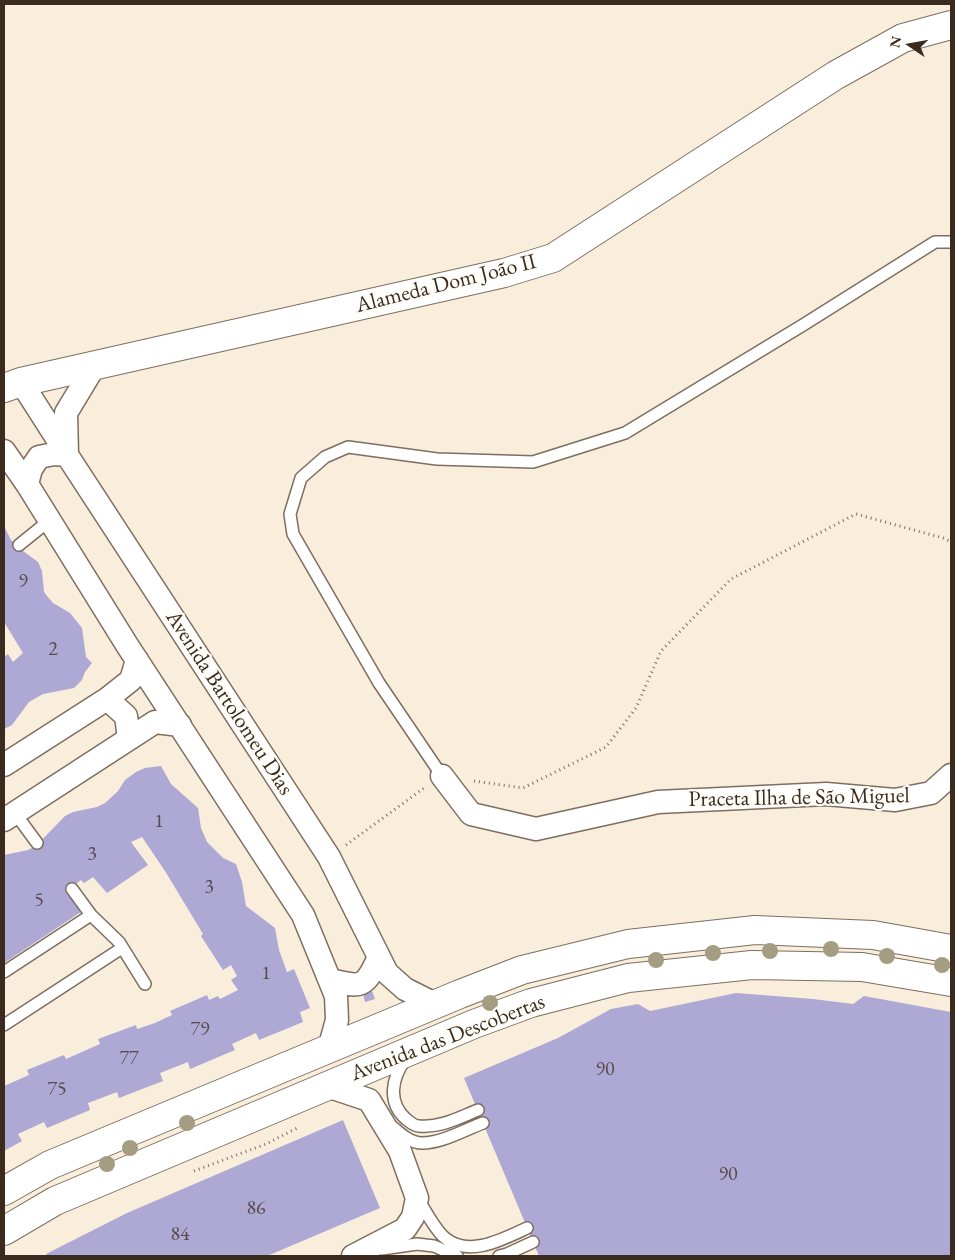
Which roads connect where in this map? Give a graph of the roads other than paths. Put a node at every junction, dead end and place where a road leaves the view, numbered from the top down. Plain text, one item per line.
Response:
1 (951, 25) edge
2 (951, 242) edge
3 (95, 365) junction
4 (12, 385) edge
5 (4, 451) edge
6 (67, 455) junction
7 (27, 484) junction
8 (50, 520) junction
9 (19, 545) dead end
10 (137, 660) junction
11 (107, 699) junction
12 (180, 725) junction
13 (129, 739) junction
14 (4, 765) edge
15 (951, 775) edge
16 (442, 776) joint
17 (10, 816) edge
18 (38, 843) dead end
19 (72, 889) dead end
20 (91, 915) junction
21 (122, 948) junction
22 (951, 949) edge
23 (379, 957) junction
24 (4, 972) edge
25 (330, 980) junction
26 (951, 982) edge
27 (145, 984) dead end
28 (435, 1004) junction
29 (4, 1025) edge
30 (329, 1049) junction
31 (411, 1052) junction
32 (327, 1086) junction
33 (478, 1110) dead end
34 (380, 1115) junction
35 (483, 1123) dead end
36 (4, 1191) edge
37 (417, 1198) junction
38 (527, 1228) dead end
39 (4, 1231) edge
40 (533, 1242) dead end
41 (354, 1256) edge
42 (457, 1256) edge
43 (499, 1256) edge

1 - 3 main road, Alameda Dom João II
2 - 16 lane
3 - 4 main road, Alameda Dom João II
3 - 6 street
4 - 6 street, Avenida Bartolomeu Dias
5 - 7 street
6 - 7 street
6 - 23 street, Avenida Bartolomeu Dias
7 - 8 street
8 - 9 lane
8 - 10 street
10 - 11 street
10 - 12 street
11 - 13 street
11 - 14 street
12 - 13 street
12 - 25 street
13 - 17 street
15 - 16 street, Praceta Ilha de São Miguel
17 - 18 lane
19 - 20 lane
20 - 21 lane
20 - 24 lane
21 - 27 lane
21 - 29 lane
22 - 28 main road, Avenida das Descobertas
23 - 25 street
23 - 28 street, Avenida Bartolomeu Dias
25 - 30 street
26 - 31 main road, Avenida das Descobertas
28 - 30 main road, Avenida das Descobertas
30 - 36 main road, Avenida das Descobertas
31 - 32 main road, Avenida das Descobertas
31 - 33 lane
32 - 34 street
32 - 39 main road, Avenida das Descobertas
34 - 35 lane
34 - 37 street
37 - 38 lane
37 - 41 street
40 - 43 lane
41 - 42 lane

